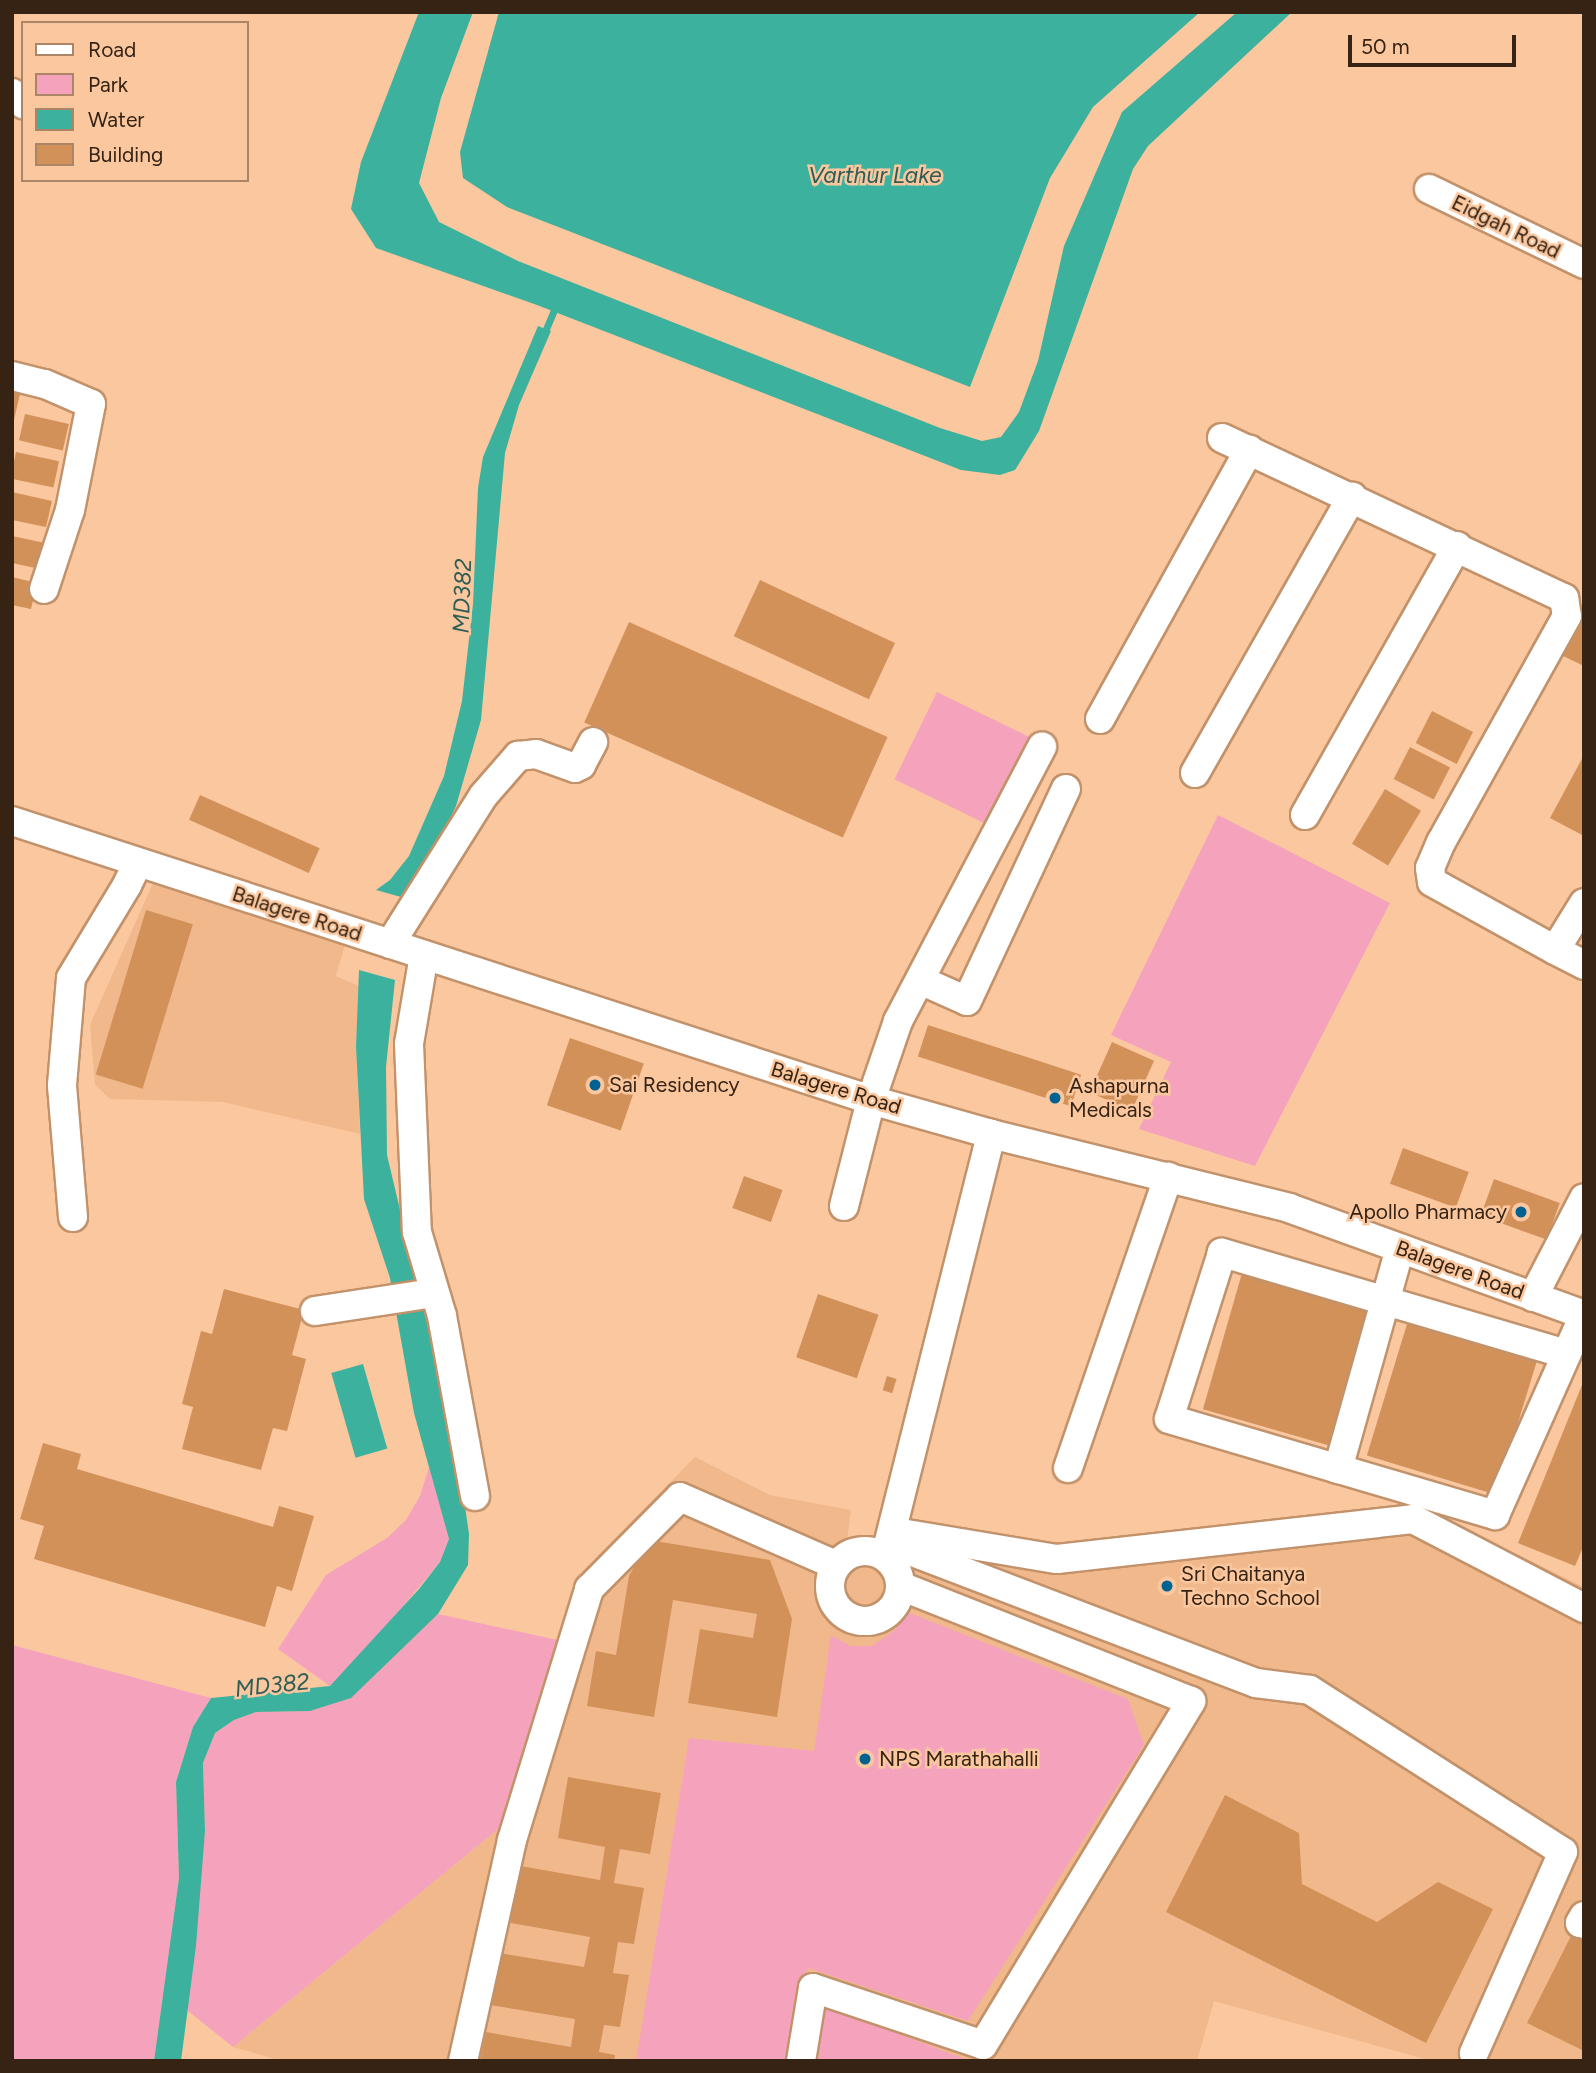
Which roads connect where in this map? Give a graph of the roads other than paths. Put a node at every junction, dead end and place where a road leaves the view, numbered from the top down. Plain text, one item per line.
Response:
1 (1429, 189) dead end
2 (1584, 264) edge
3 (12, 376) edge
4 (1222, 438) dead end
5 (1249, 450) junction
6 (1352, 498) junction
7 (1457, 546) junction
8 (44, 589) dead end
9 (1100, 719) dead end
10 (593, 742) dead end
11 (1042, 747) dead end
12 (1195, 773) dead end
13 (1066, 789) dead end
14 (1305, 815) dead end
15 (12, 821) edge
16 (138, 862) junction
17 (1584, 903) edge
18 (390, 944) junction
19 (1555, 950) junction
20 (424, 955) junction
21 (1584, 965) edge
22 (920, 980) junction
23 (871, 1100) junction
24 (991, 1134) junction
25 (1168, 1177) junction
26 (1584, 1198) edge
27 (844, 1206) dead end
28 (74, 1217) dead end
29 (1400, 1248) junction
30 (428, 1294) junction
31 (1533, 1297) junction
32 (1387, 1302) junction
33 (315, 1311) dead end
34 (1584, 1315) edge
35 (1566, 1354) junction
36 (1068, 1468) dead end
37 (1338, 1469) junction
38 (474, 1496) dead end
39 (890, 1537) junction
40 (836, 1566) junction
41 (901, 1586) junction
42 (1584, 1608) edge
43 (1584, 1916) edge
44 (1584, 1924) edge
45 (1474, 2053) dead end
46 (463, 2061) edge
47 (802, 2061) edge

1 - 2 street, Eidgah Road
3 - 8 street
4 - 5 street
5 - 6 street
5 - 9 street
6 - 7 street
6 - 12 street
7 - 14 street
7 - 19 street
10 - 18 street
11 - 22 street
13 - 22 street
15 - 16 street, Balagere Road
16 - 18 street, Balagere Road
16 - 28 street
17 - 19 street
18 - 20 street, Balagere Road
19 - 21 street
20 - 23 street, Balagere Road
20 - 30 street
22 - 23 street
23 - 24 street, Balagere Road
23 - 27 street
24 - 25 street, Balagere Road
24 - 39 street
25 - 29 street, Balagere Road
25 - 36 street
26 - 31 street
29 - 31 street, Balagere Road
29 - 32 street
30 - 33 street
30 - 38 street
31 - 34 street, Balagere Road
32 - 35 street
32 - 37 street
32 - 37 street
34 - 35 street
35 - 37 street
39 - 40 street
39 - 41 street
39 - 42 street
39 - 45 street
40 - 41 street
40 - 46 street
41 - 47 street
43 - 44 street

